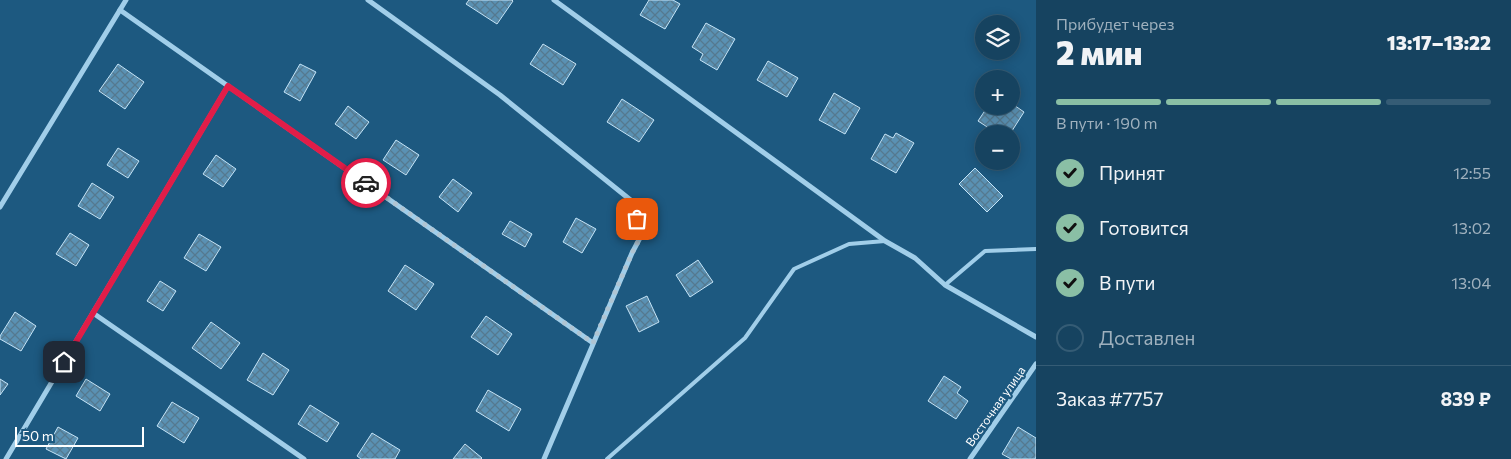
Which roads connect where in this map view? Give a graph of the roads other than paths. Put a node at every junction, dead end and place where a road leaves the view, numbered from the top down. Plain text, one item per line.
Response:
1 (126, 0) edge
2 (368, 0) edge
3 (554, 0) edge
4 (120, 10) junction
5 (228, 86) junction
6 (0, 207) edge
7 (885, 241) junction
8 (1036, 248) edge
9 (945, 285) junction
10 (93, 313) junction
11 (1036, 337) edge
12 (593, 343) junction
13 (1036, 364) edge
14 (6, 459) edge
15 (304, 459) edge
16 (544, 459) edge
17 (607, 459) edge
18 (970, 459) edge

1 - 4 street
2 - 12 street
3 - 7 street
4 - 5 street
4 - 6 street
5 - 10 street
5 - 12 street
7 - 9 street
7 - 17 lane
8 - 9 lane
9 - 11 street
10 - 14 street
10 - 15 street
12 - 16 street
13 - 18 street, Восточная улица

